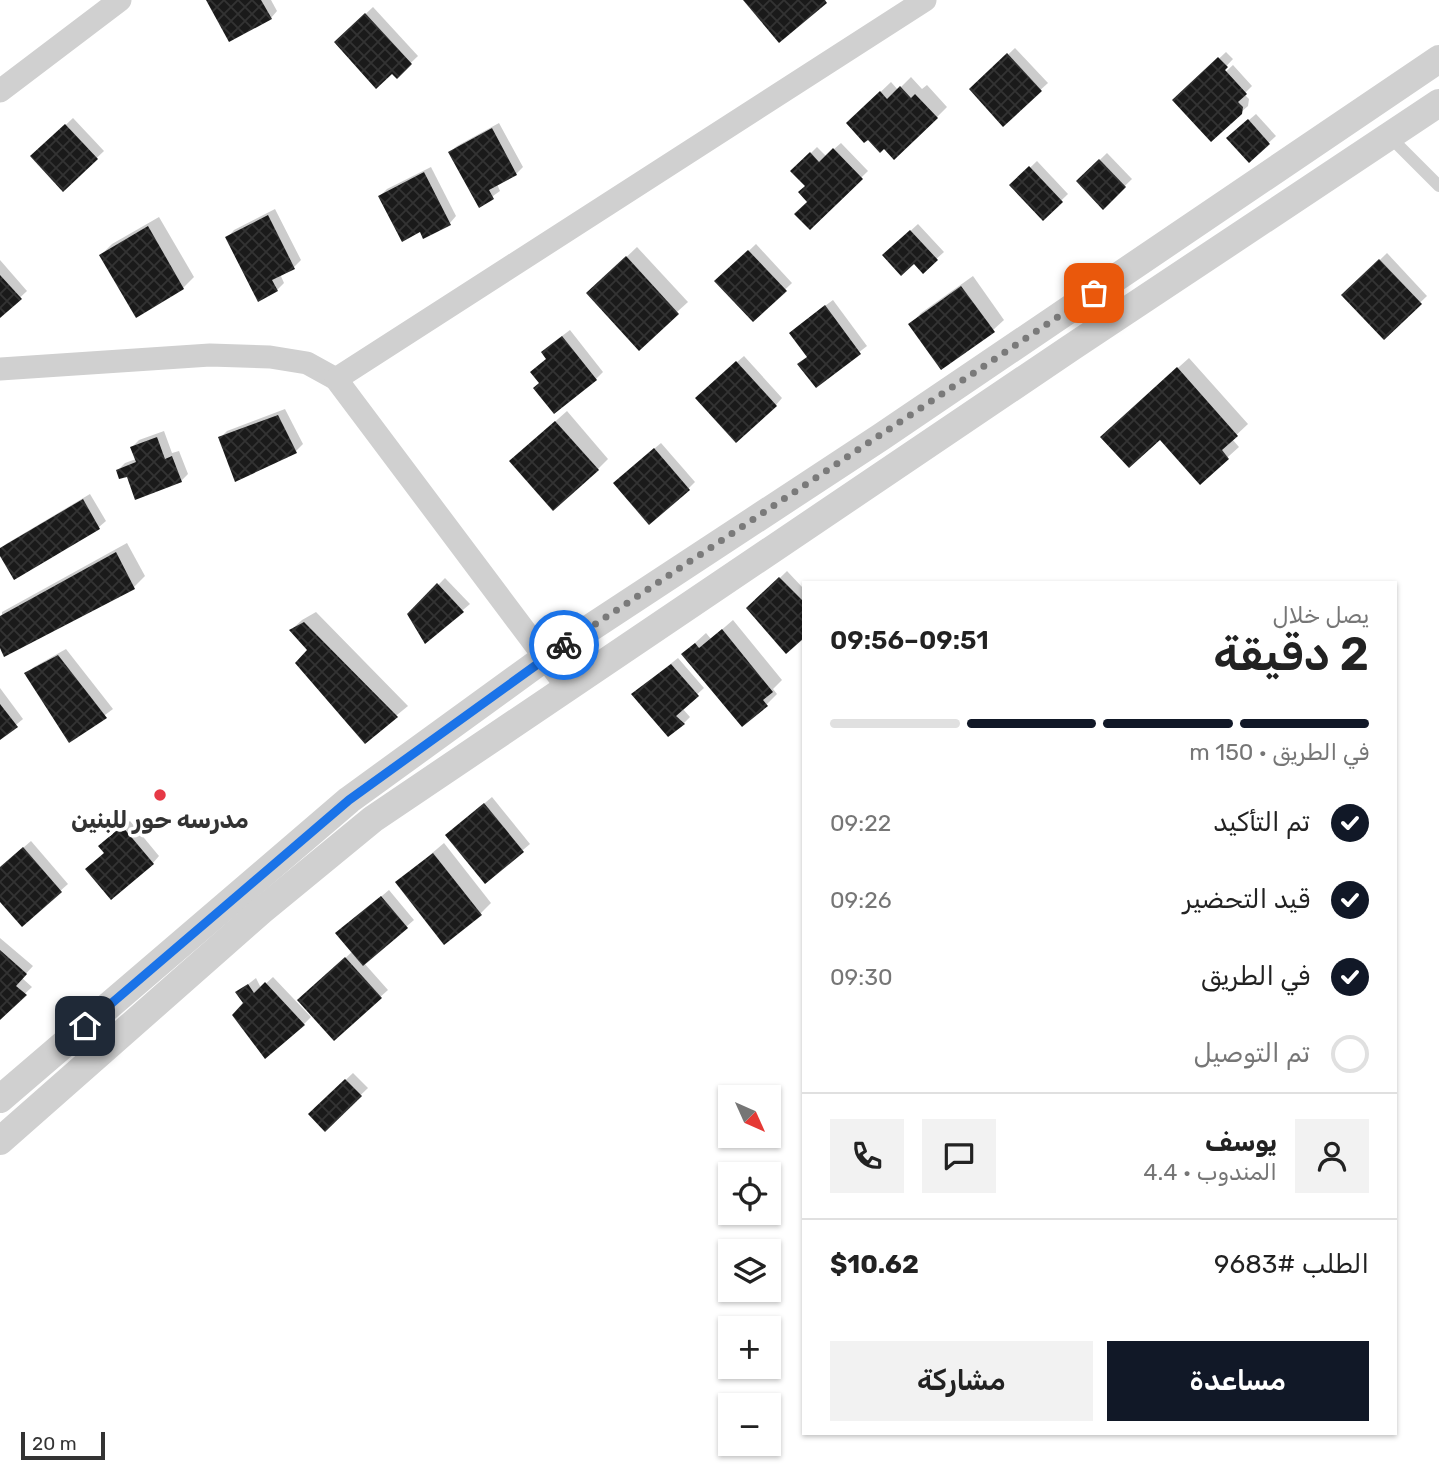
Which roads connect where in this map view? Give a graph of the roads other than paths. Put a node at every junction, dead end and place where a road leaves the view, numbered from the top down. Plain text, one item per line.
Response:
1 (120, 0) edge
2 (925, 0) edge
3 (1439, 59) edge
4 (0, 91) edge
5 (1439, 103) edge
6 (1388, 135) junction
7 (1439, 186) edge
8 (0, 369) edge
9 (336, 379) junction
10 (546, 657) junction
11 (568, 687) junction
12 (0, 1099) edge
13 (0, 1141) edge

1 - 4 street
2 - 9 street
3 - 10 street
5 - 6 street
6 - 7 lane
6 - 11 street
8 - 9 street
9 - 10 street
10 - 11 street
10 - 12 street
11 - 13 street

